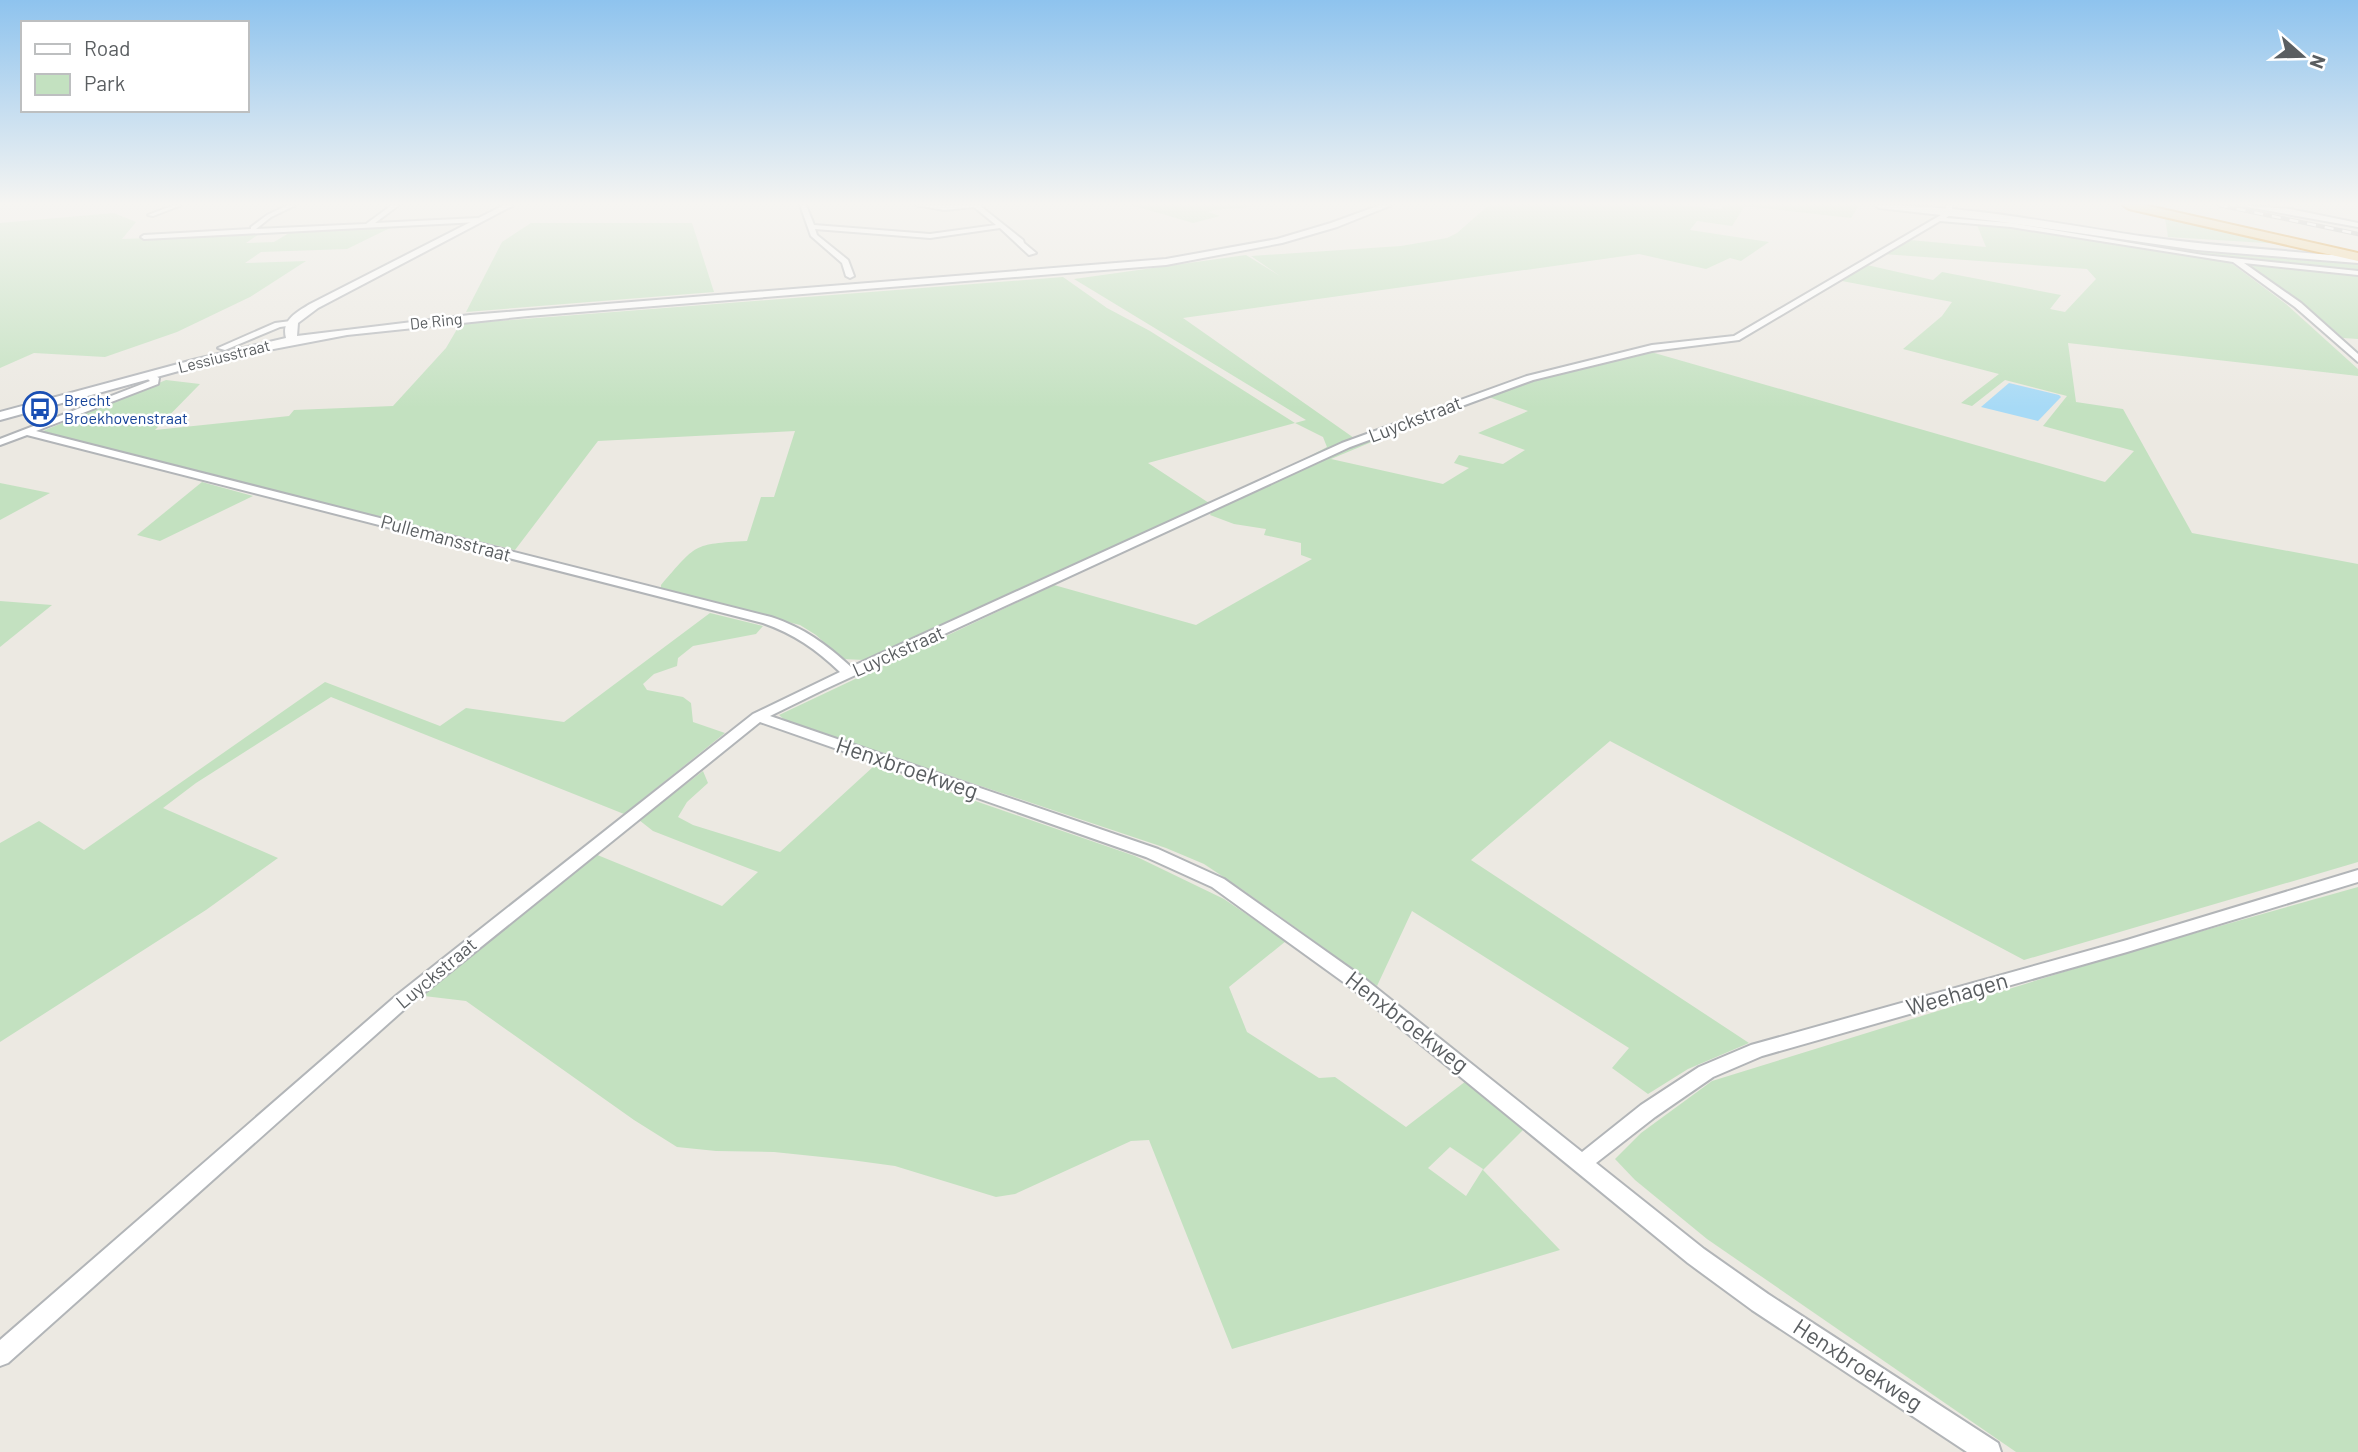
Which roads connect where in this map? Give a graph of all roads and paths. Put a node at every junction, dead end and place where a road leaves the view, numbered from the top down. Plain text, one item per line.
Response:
1 (379, 273) edge
2 (849, 273) edge
3 (1051, 273) edge
4 (1847, 273) edge
5 (2252, 273) edge
6 (850, 276) dead end
7 (309, 310) junction
8 (466, 318) junction
9 (291, 323) junction
10 (299, 337) junction
11 (222, 348) dead end
12 (2358, 359) edge
13 (148, 375) junction
14 (0, 416) edge
15 (27, 432) junction
16 (0, 443) edge
17 (849, 673) junction
18 (758, 717) junction
19 (2358, 876) edge
20 (1582, 1163) junction
21 (0, 1355) edge
22 (1989, 1452) edge

1 - 7 main road, Lessiusstraat
2 - 6 street
3 - 8 main road, De Ring
4 - 17 street, Luyckstraat
5 - 12 street
7 - 9 main road, Lessiusstraat
7 - 10 main road
8 - 10 main road, De Ring
8 - 10 main road, De Ring
9 - 10 main road, Lessiusstraat
9 - 11 street, Lessiusstraat
10 - 13 main road, Lessiusstraat
13 - 14 main road, Lessiusstraat
13 - 15 street
15 - 16 street
15 - 17 street, Pullemansstraat
17 - 18 street, Luyckstraat
18 - 20 street, Henxbroekweg
18 - 21 street, Luyckstraat
19 - 20 street, Weehagen
20 - 22 street, Henxbroekweg

